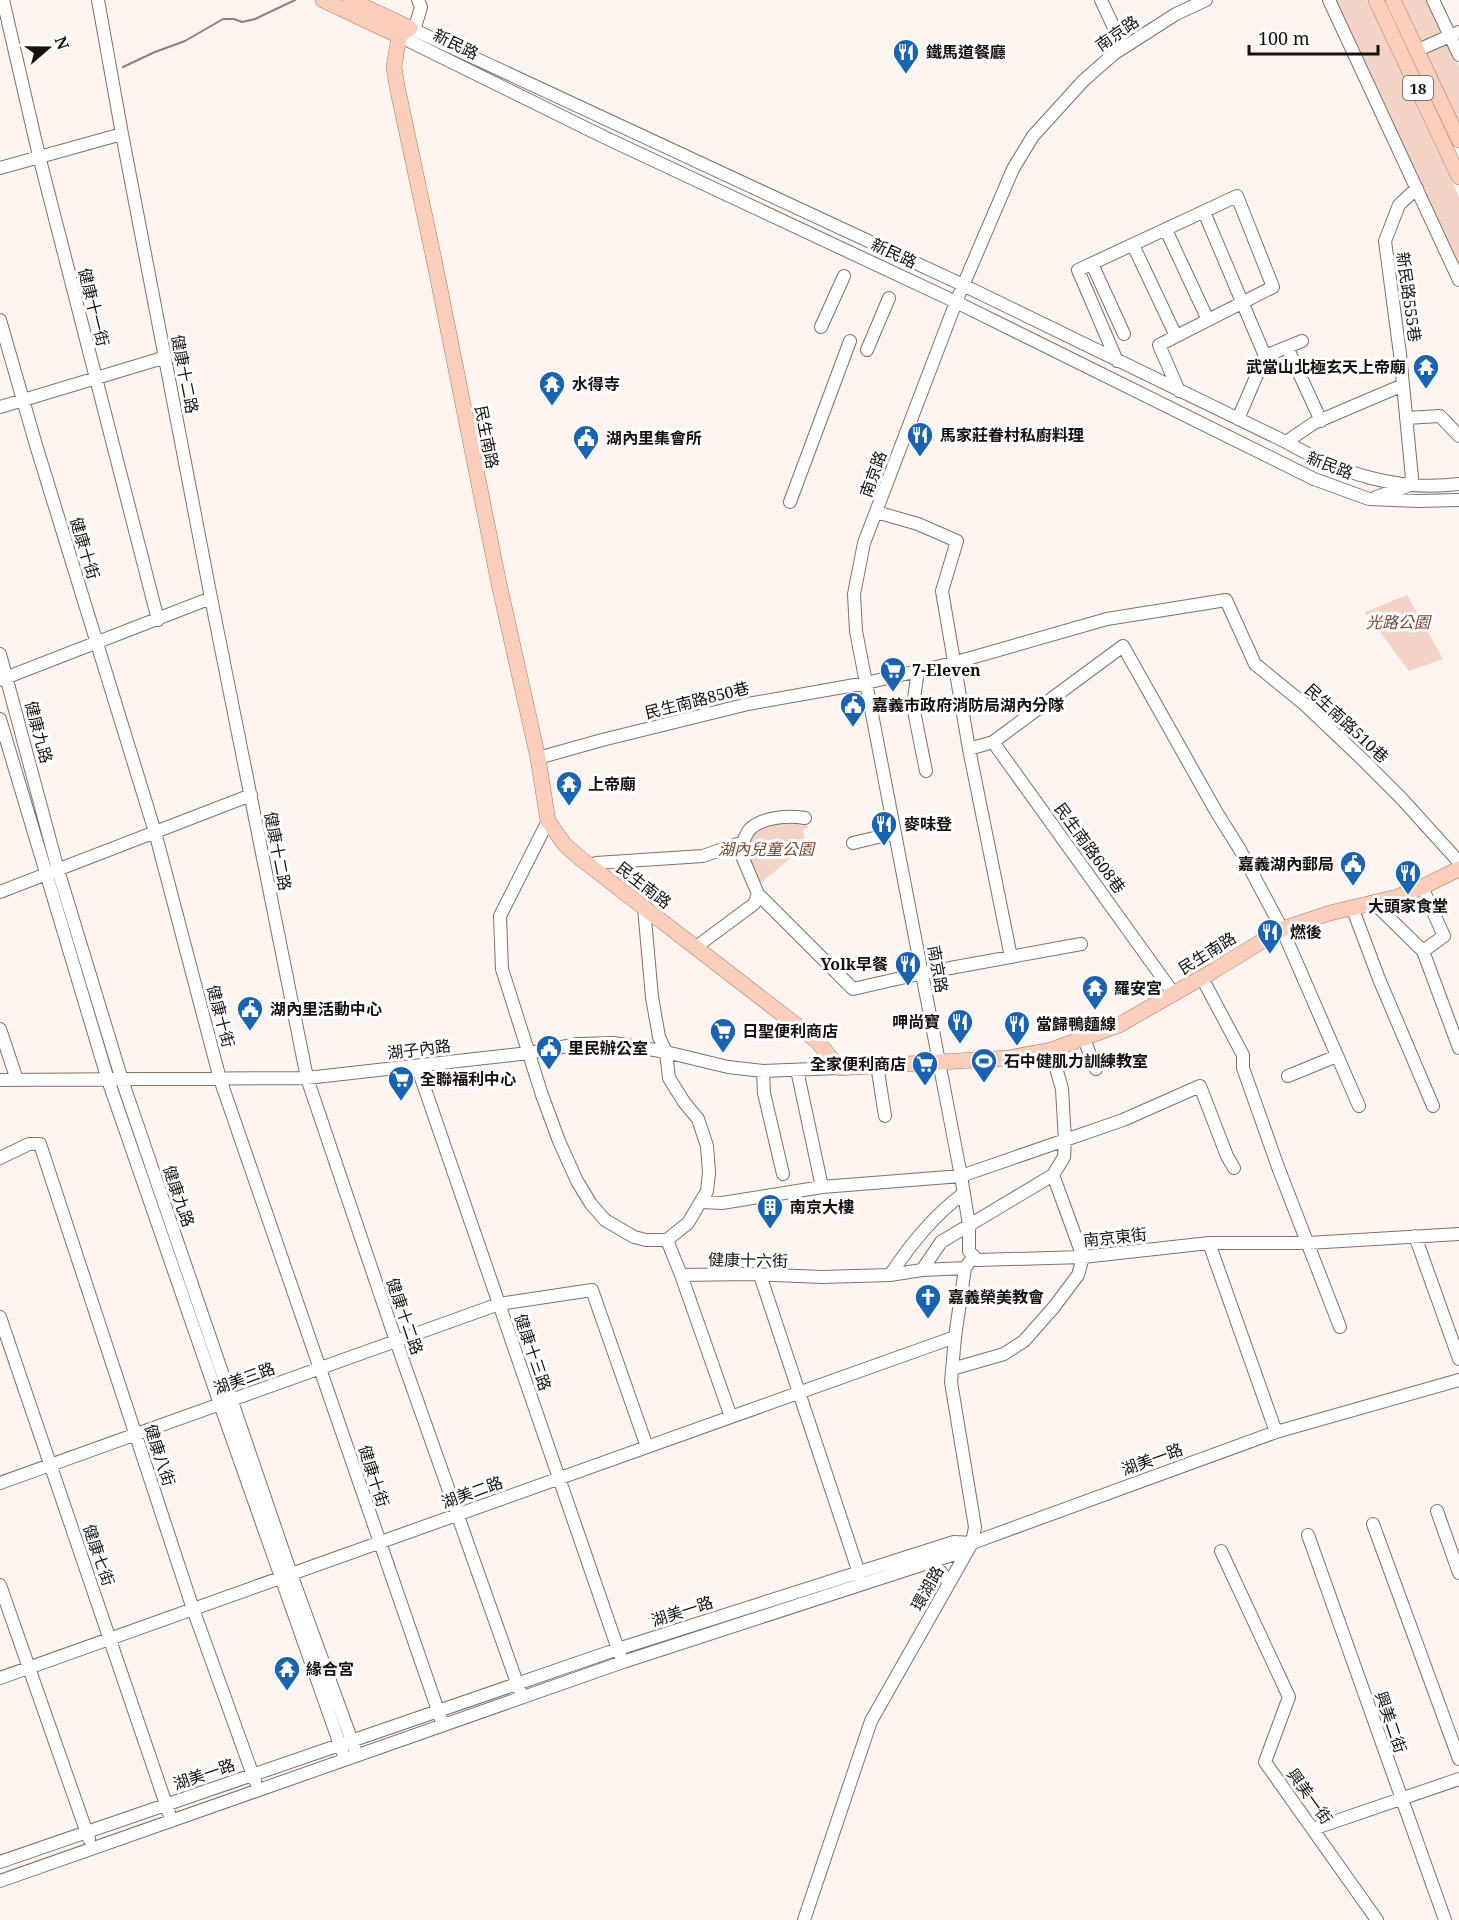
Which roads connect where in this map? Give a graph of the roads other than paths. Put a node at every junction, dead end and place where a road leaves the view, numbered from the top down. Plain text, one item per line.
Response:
1 (3, 0) edge
2 (98, 0) edge
3 (323, 0) edge
4 (350, 0) edge
5 (418, 0) edge
6 (1101, 0) edge
7 (1206, 0) edge
8 (1329, 0) edge
9 (1376, 0) edge
10 (1393, 0) edge
11 (1433, 0) edge
12 (404, 32) junction
13 (1455, 34) edge
14 (1123, 47) junction
15 (1418, 50) junction
16 (1459, 55) edge
17 (122, 134) junction
18 (1459, 140) edge
19 (39, 156) junction
20 (0, 168) edge
21 (1459, 177) edge
22 (1417, 188) junction
23 (1204, 212) junction
24 (1166, 230) junction
25 (1134, 245) junction
26 (1092, 264) junction
27 (844, 276) dead end
28 (1459, 280) edge
29 (963, 285) junction
30 (889, 298) dead end
31 (956, 302) junction
32 (1243, 302) junction
33 (0, 320) edge
34 (1208, 320) junction
35 (821, 327) dead end
36 (1124, 334) dead end
37 (1176, 336) junction
38 (850, 341) dead end
39 (1302, 341) dead end
40 (1287, 347) junction
41 (867, 350) dead end
42 (1264, 356) junction
43 (166, 357) junction
44 (1117, 361) junction
45 (95, 379) junction
46 (1403, 385) junction
47 (1179, 392) junction
48 (23, 401) junction
49 (0, 407) edge
50 (1406, 418) junction
51 (1238, 419) junction
52 (1320, 420) junction
53 (1459, 436) edge
54 (1286, 442) junction
55 (1459, 484) edge
56 (1408, 486) junction
57 (1369, 499) junction
58 (1459, 500) edge
59 (790, 502) dead end
60 (876, 512) junction
61 (211, 598) junction
62 (1226, 600) joint
63 (158, 620) junction
64 (97, 644) junction
65 (0, 654) edge
66 (953, 663) junction
67 (918, 670) junction
68 (3, 679) edge
69 (866, 683) junction
70 (0, 719) edge
71 (993, 742) junction
72 (969, 749) junction
73 (538, 758) junction
74 (926, 771) dead end
75 (251, 795) junction
76 (805, 818) dead end
77 (548, 821) junction
78 (154, 832) junction
79 (895, 833) junction
80 (853, 843) dead end
81 (737, 844) junction
82 (1459, 862) edge
83 (592, 867) junction
84 (1459, 869) edge
85 (52, 872) junction
86 (1422, 887) junction
87 (0, 892) edge
88 (758, 894) junction
89 (1373, 902) junction
90 (1352, 907) junction
91 (644, 908) junction
92 (1282, 928) junction
93 (1081, 944) dead end
94 (696, 947) junction
95 (1424, 951) junction
96 (1011, 957) junction
97 (923, 973) junction
98 (1202, 978) junction
99 (1174, 994) junction
100 (0, 1029) edge
101 (1083, 1037) junction
102 (1459, 1048) edge
103 (1051, 1050) junction
104 (666, 1052) junction
105 (529, 1053) junction
106 (1337, 1056) junction
107 (938, 1063) junction
108 (877, 1065) junction
109 (417, 1066) junction
110 (839, 1068) junction
111 (796, 1070) junction
112 (1096, 1070) dead end
113 (763, 1071) junction
114 (1288, 1076) dead end
115 (307, 1078) junction
116 (220, 1079) junction
117 (0, 1080) edge
118 (17, 1080) junction
119 (108, 1080) junction
120 (122, 1080) junction
121 (1359, 1106) dead end
122 (1433, 1106) dead end
123 (885, 1116) dead end
124 (1065, 1141) junction
125 (0, 1158) edge
126 (1234, 1168) dead end
127 (783, 1174) dead end
128 (1053, 1175) junction
129 (961, 1176) junction
130 (822, 1187) junction
131 (964, 1193) junction
132 (702, 1202) junction
133 (969, 1225) junction
134 (1459, 1234) edge
135 (1415, 1236) junction
136 (667, 1239) junction
137 (1209, 1243) junction
138 (1308, 1243) junction
139 (974, 1256) junction
140 (1083, 1257) junction
141 (965, 1268) junction
142 (922, 1270) junction
143 (681, 1275) junction
144 (760, 1275) junction
145 (890, 1275) junction
146 (499, 1304) junction
147 (0, 1317) edge
148 (1340, 1327) dead end
149 (955, 1337) junction
150 (396, 1341) junction
151 (1459, 1359) edge
152 (321, 1368) junction
153 (952, 1369) junction
154 (1459, 1380) edge
155 (799, 1393) junction
156 (226, 1402) junction
157 (731, 1417) junction
158 (1276, 1432) junction
159 (136, 1434) junction
160 (647, 1447) junction
161 (50, 1465) junction
162 (559, 1478) junction
163 (0, 1483) edge
164 (1437, 1511) dead end
165 (457, 1515) junction
166 (1373, 1524) dead end
167 (1308, 1535) dead end
168 (379, 1543) junction
169 (972, 1543) junction
170 (956, 1547) junction
171 (1221, 1551) dead end
172 (927, 1563) junction
173 (1459, 1573) edge
174 (286, 1576) junction
175 (860, 1578) junction
176 (949, 1583) junction
177 (0, 1585) edge
178 (193, 1609) junction
179 (110, 1639) junction
180 (618, 1649) junction
181 (622, 1662) junction
182 (29, 1667) junction
183 (0, 1678) edge
184 (518, 1683) junction
185 (522, 1697) junction
186 (438, 1711) junction
187 (443, 1725) junction
188 (346, 1743) junction
189 (351, 1757) junction
190 (1459, 1759) edge
191 (253, 1775) junction
192 (1459, 1779) edge
193 (258, 1790) junction
194 (1401, 1798) junction
195 (166, 1805) junction
196 (172, 1820) junction
197 (1314, 1829) junction
198 (87, 1832) junction
199 (92, 1848) junction
200 (0, 1862) edge
201 (3, 1880) edge
202 (804, 1920) edge
203 (1377, 1920) edge
204 (1445, 1920) edge

1 - 19 street, 健康十一街
2 - 17 street, 健康十二路
3 - 12 main road, 新民路
4 - 12 main road, 新民路
5 - 12 street
6 - 14 street
7 - 14 street, 南京路
8 - 22 street
9 - 21 main road, 18
10 - 15 main road, 18
11 - 13 street
12 - 29 street, 新民路
12 - 31 street, 新民路
12 - 73 main road, 民生南路
13 - 15 street
13 - 16 street
14 - 29 street, 南京路
15 - 18 main road, 18
17 - 19 street
17 - 43 street, 健康十二路
19 - 20 street
19 - 45 street, 健康十一街
22 - 28 street
22 - 46 street, 新民路555巷
23 - 24 street
23 - 32 street
23 - 32 street
24 - 25 street
24 - 34 street
25 - 26 street
25 - 37 street
26 - 36 street
26 - 44 street
27 - 35 street
29 - 31 street, 南京路
29 - 44 street, 新民路
30 - 41 street
31 - 57 street, 新民路
31 - 60 street, 南京路
32 - 34 street
32 - 42 street
33 - 48 street, 健康十街
34 - 37 street
37 - 47 street
38 - 59 street
39 - 40 street
40 - 42 street
40 - 52 street
42 - 51 street
43 - 45 street
43 - 61 street, 健康十二路
44 - 47 street, 新民路
45 - 48 street
45 - 63 street, 健康十一街
46 - 50 street, 新民路555巷
46 - 52 street
47 - 51 street, 新民路
48 - 49 street
48 - 64 street, 健康十街
50 - 53 street
50 - 56 street, 新民路555巷
51 - 54 street, 新民路
52 - 54 street
54 - 56 street, 新民路
55 - 56 street, 新民路
56 - 57 street
57 - 58 street, 新民路
60 - 66 street
60 - 69 street, 南京路
61 - 63 street
61 - 75 street, 健康十二路
62 - 66 street, 民生南路850巷
62 - 82 street, 民生南路510巷
63 - 64 street
64 - 68 street
64 - 78 street, 健康十街
65 - 68 street, 健康九路
66 - 67 street, 民生南路850巷
66 - 72 street
67 - 69 street, 民生南路850巷
67 - 74 street
68 - 85 street, 健康九路
69 - 73 street, 民生南路850巷
69 - 79 street, 南京路
70 - 85 street
71 - 72 street
71 - 92 street
71 - 99 street, 民生南路608巷
72 - 96 street
73 - 77 main road, 民生南路
75 - 78 street
75 - 115 street, 健康十二路
76 - 81 street
77 - 83 main road, 民生南路
77 - 105 street
78 - 85 street
78 - 116 street, 健康十街
79 - 80 street
79 - 97 street, 南京路
81 - 83 street
81 - 88 street
83 - 91 main road, 民生南路
84 - 86 main road, 民生南路
85 - 87 street
85 - 119 street, 健康九路
85 - 120 street, 健康九路
86 - 89 main road, 民生南路
86 - 95 street
88 - 94 street
88 - 97 street
89 - 90 main road, 民生南路
89 - 95 street
90 - 92 main road, 民生南路
90 - 122 street
91 - 94 main road, 民生南路
91 - 104 street
92 - 98 main road, 民生南路
92 - 106 street
93 - 96 street
94 - 110 main road, 民生南路
95 - 102 street
96 - 97 street
97 - 107 street, 南京路
98 - 99 main road, 民生南路
98 - 138 street
99 - 101 main road, 民生南路
100 - 118 street
101 - 103 main road, 民生南路
101 - 112 street
103 - 107 main road, 民生南路
103 - 124 street
104 - 105 street, 湖子內路
104 - 113 street, 湖子內路
104 - 132 street
105 - 109 street, 湖子內路
105 - 136 street
106 - 114 street
106 - 121 street
107 - 108 main road, 民生南路
107 - 129 street
108 - 110 main road, 民生南路
108 - 123 street
109 - 115 street, 湖子內路
109 - 146 street, 健康十三路
110 - 111 street, 湖子內路
111 - 113 street, 湖子內路
111 - 130 street
113 - 127 street
115 - 116 street, 湖子內路
115 - 150 street, 健康十二路
116 - 120 street, 湖子內路
116 - 152 street, 健康十街
117 - 118 street, 湖子內路
118 - 119 street, 湖子內路
119 - 120 street, 湖子內路
119 - 156 street, 健康九路
120 - 156 street, 健康九路
124 - 126 street
124 - 128 street
124 - 129 street
125 - 159 street, 健康八街
128 - 133 street
128 - 140 street
129 - 130 street
129 - 131 street
130 - 132 street
131 - 133 street
131 - 145 street
132 - 136 street
133 - 139 street
133 - 142 street
134 - 135 street, 南京東街
135 - 138 street, 南京東街
135 - 151 street
136 - 143 street
137 - 138 street, 南京東街
137 - 140 street, 南京東街
137 - 158 street
138 - 148 street
139 - 140 street, 南京東街
139 - 141 street, 環湖路
140 - 153 street
141 - 142 street, 健康十六街
141 - 149 street, 環湖路
142 - 145 street, 健康十六街
143 - 144 street, 健康十六街
143 - 157 street
144 - 145 street, 健康十六街
144 - 155 street
146 - 150 street, 湖美三路
146 - 160 street, 湖美三路
146 - 162 street, 健康十三路
147 - 161 street, 健康七街
149 - 153 street, 環湖路
149 - 155 street, 湖美二路
150 - 152 street, 湖美三路
150 - 165 street, 健康十二路
152 - 156 street, 湖美三路
152 - 168 street, 健康十街
153 - 169 street, 環湖路
154 - 158 street, 湖美一路
155 - 157 street, 湖美二路
155 - 175 street
156 - 159 street, 湖美三路
156 - 174 street, 健康九路
157 - 160 street, 湖美二路
158 - 169 street, 湖美一路
159 - 161 street, 湖美三路
159 - 178 street, 健康八街
160 - 162 street, 湖美二路
161 - 163 street, 湖美三路
161 - 179 street, 健康七街
162 - 165 street, 湖美二路
162 - 180 street, 健康十三路
164 - 173 street
165 - 168 street, 湖美二路
165 - 184 street, 健康十二路
166 - 190 street
167 - 194 street, 興美二街
168 - 174 street, 湖美二路
168 - 186 street, 健康十街
169 - 170 street, 湖美一路
169 - 176 street, 環湖路
170 - 172 street
170 - 175 street, 湖美一路
171 - 197 street, 興美一街
172 - 175 street
172 - 176 street
174 - 178 street, 湖美二路
174 - 188 street, 健康九路
175 - 180 street, 湖美一路
175 - 181 street
176 - 202 street, 環湖路
177 - 182 street
178 - 179 street, 湖美二路
178 - 191 street, 健康八街
179 - 182 street, 湖美二路
179 - 195 street, 健康七街
180 - 181 street
180 - 184 street, 湖美一路
181 - 185 street
182 - 183 street, 湖美二路
182 - 198 street
184 - 185 street
184 - 186 street, 湖美一路
185 - 187 street
186 - 187 street
186 - 188 street, 湖美一路
187 - 189 street
188 - 189 street, 健康九路
188 - 191 street, 湖美一路
189 - 193 street
191 - 193 street, 湖美一路
191 - 195 street, 湖美一路
192 - 194 street
193 - 196 street
194 - 197 street
194 - 204 street, 興美二街
195 - 196 street, 湖美一路
195 - 198 street, 湖美一路
196 - 199 street
197 - 203 street, 興美一街
198 - 199 street
198 - 200 street, 湖美一路
199 - 201 street
200 - 201 street

